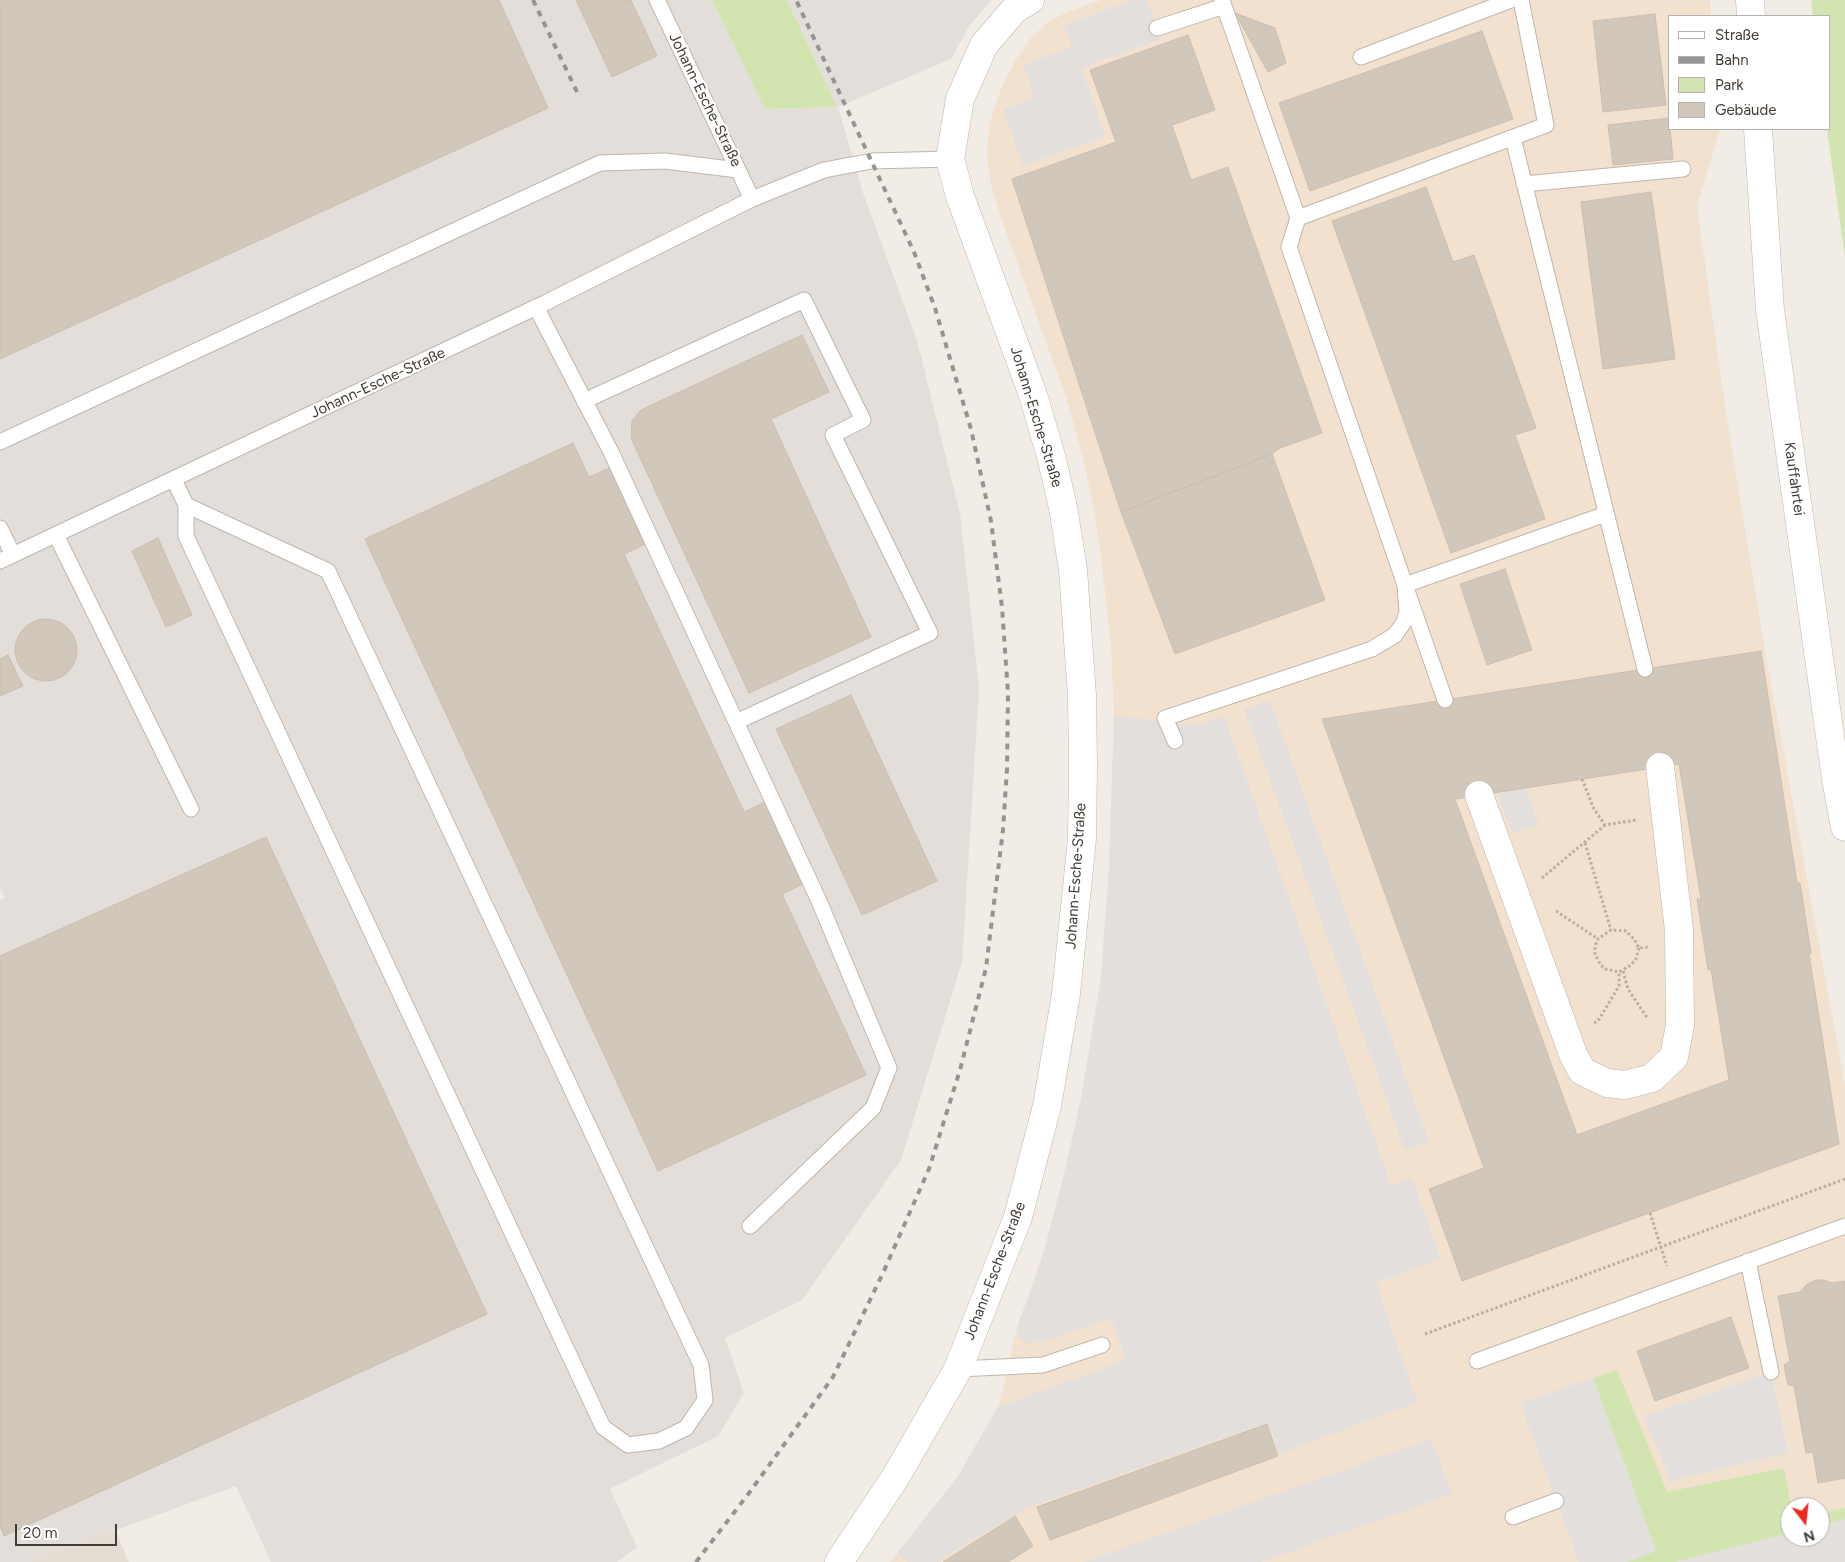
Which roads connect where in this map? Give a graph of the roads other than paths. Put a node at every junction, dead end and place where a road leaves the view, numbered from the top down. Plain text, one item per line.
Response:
1 (657, 0) edge
2 (1030, 0) edge
3 (1511, 0) edge
4 (1521, 0) edge
5 (1750, 0) edge
6 (1223, 3) edge
7 (1751, 15) edge
8 (1157, 28) dead end
9 (1361, 56) dead end
10 (1758, 130) edge
11 (1513, 138) junction
12 (950, 159) junction
13 (1683, 169) dead end
14 (738, 170) junction
15 (1524, 184) junction
16 (752, 199) junction
17 (1298, 218) junction
18 (536, 307) junction
19 (584, 400) junction
20 (0, 442) edge
21 (174, 480) junction
22 (186, 505) junction
23 (1606, 514) junction
24 (0, 528) edge
25 (56, 535) junction
26 (6, 558) edge
27 (1405, 585) junction
28 (1645, 668) dead end
29 (1445, 700) dead end
30 (736, 722) junction
31 (1174, 741) dead end
32 (1660, 767) dead end
33 (1479, 795) dead end
34 (191, 809) dead end
35 (1845, 827) edge
36 (750, 1226) dead end
37 (1845, 1226) edge
38 (1748, 1261) junction
39 (1102, 1345) dead end
40 (1477, 1361) dead end
41 (958, 1369) junction
42 (1770, 1372) dead end
43 (1556, 1501) dead end
44 (1513, 1517) dead end
45 (841, 1561) edge

1 - 14 lane, Johann-Esche-Straße
2 - 12 street, Johann-Esche-Straße
3 - 9 lane
4 - 11 lane
5 - 7 street
6 - 8 lane
6 - 17 lane
10 - 35 street, Kauffahrtei
11 - 15 lane
11 - 17 lane
12 - 16 lane, Johann-Esche-Straße
12 - 41 street, Johann-Esche-Straße
13 - 15 lane
14 - 16 lane, Johann-Esche-Straße
14 - 20 lane
15 - 23 lane
16 - 18 lane, Johann-Esche-Straße
17 - 27 lane
18 - 19 lane
18 - 21 lane, Johann-Esche-Straße
19 - 30 lane
19 - 30 lane
21 - 22 lane
21 - 25 lane, Johann-Esche-Straße
22 - 22 lane
23 - 27 lane
23 - 28 lane
24 - 26 lane
25 - 26 lane, Johann-Esche-Straße
25 - 34 lane
27 - 29 lane
27 - 31 lane
30 - 36 lane
32 - 33 street
37 - 38 lane
38 - 40 lane
38 - 42 lane
39 - 41 lane
41 - 45 street, Johann-Esche-Straße
43 - 44 lane

